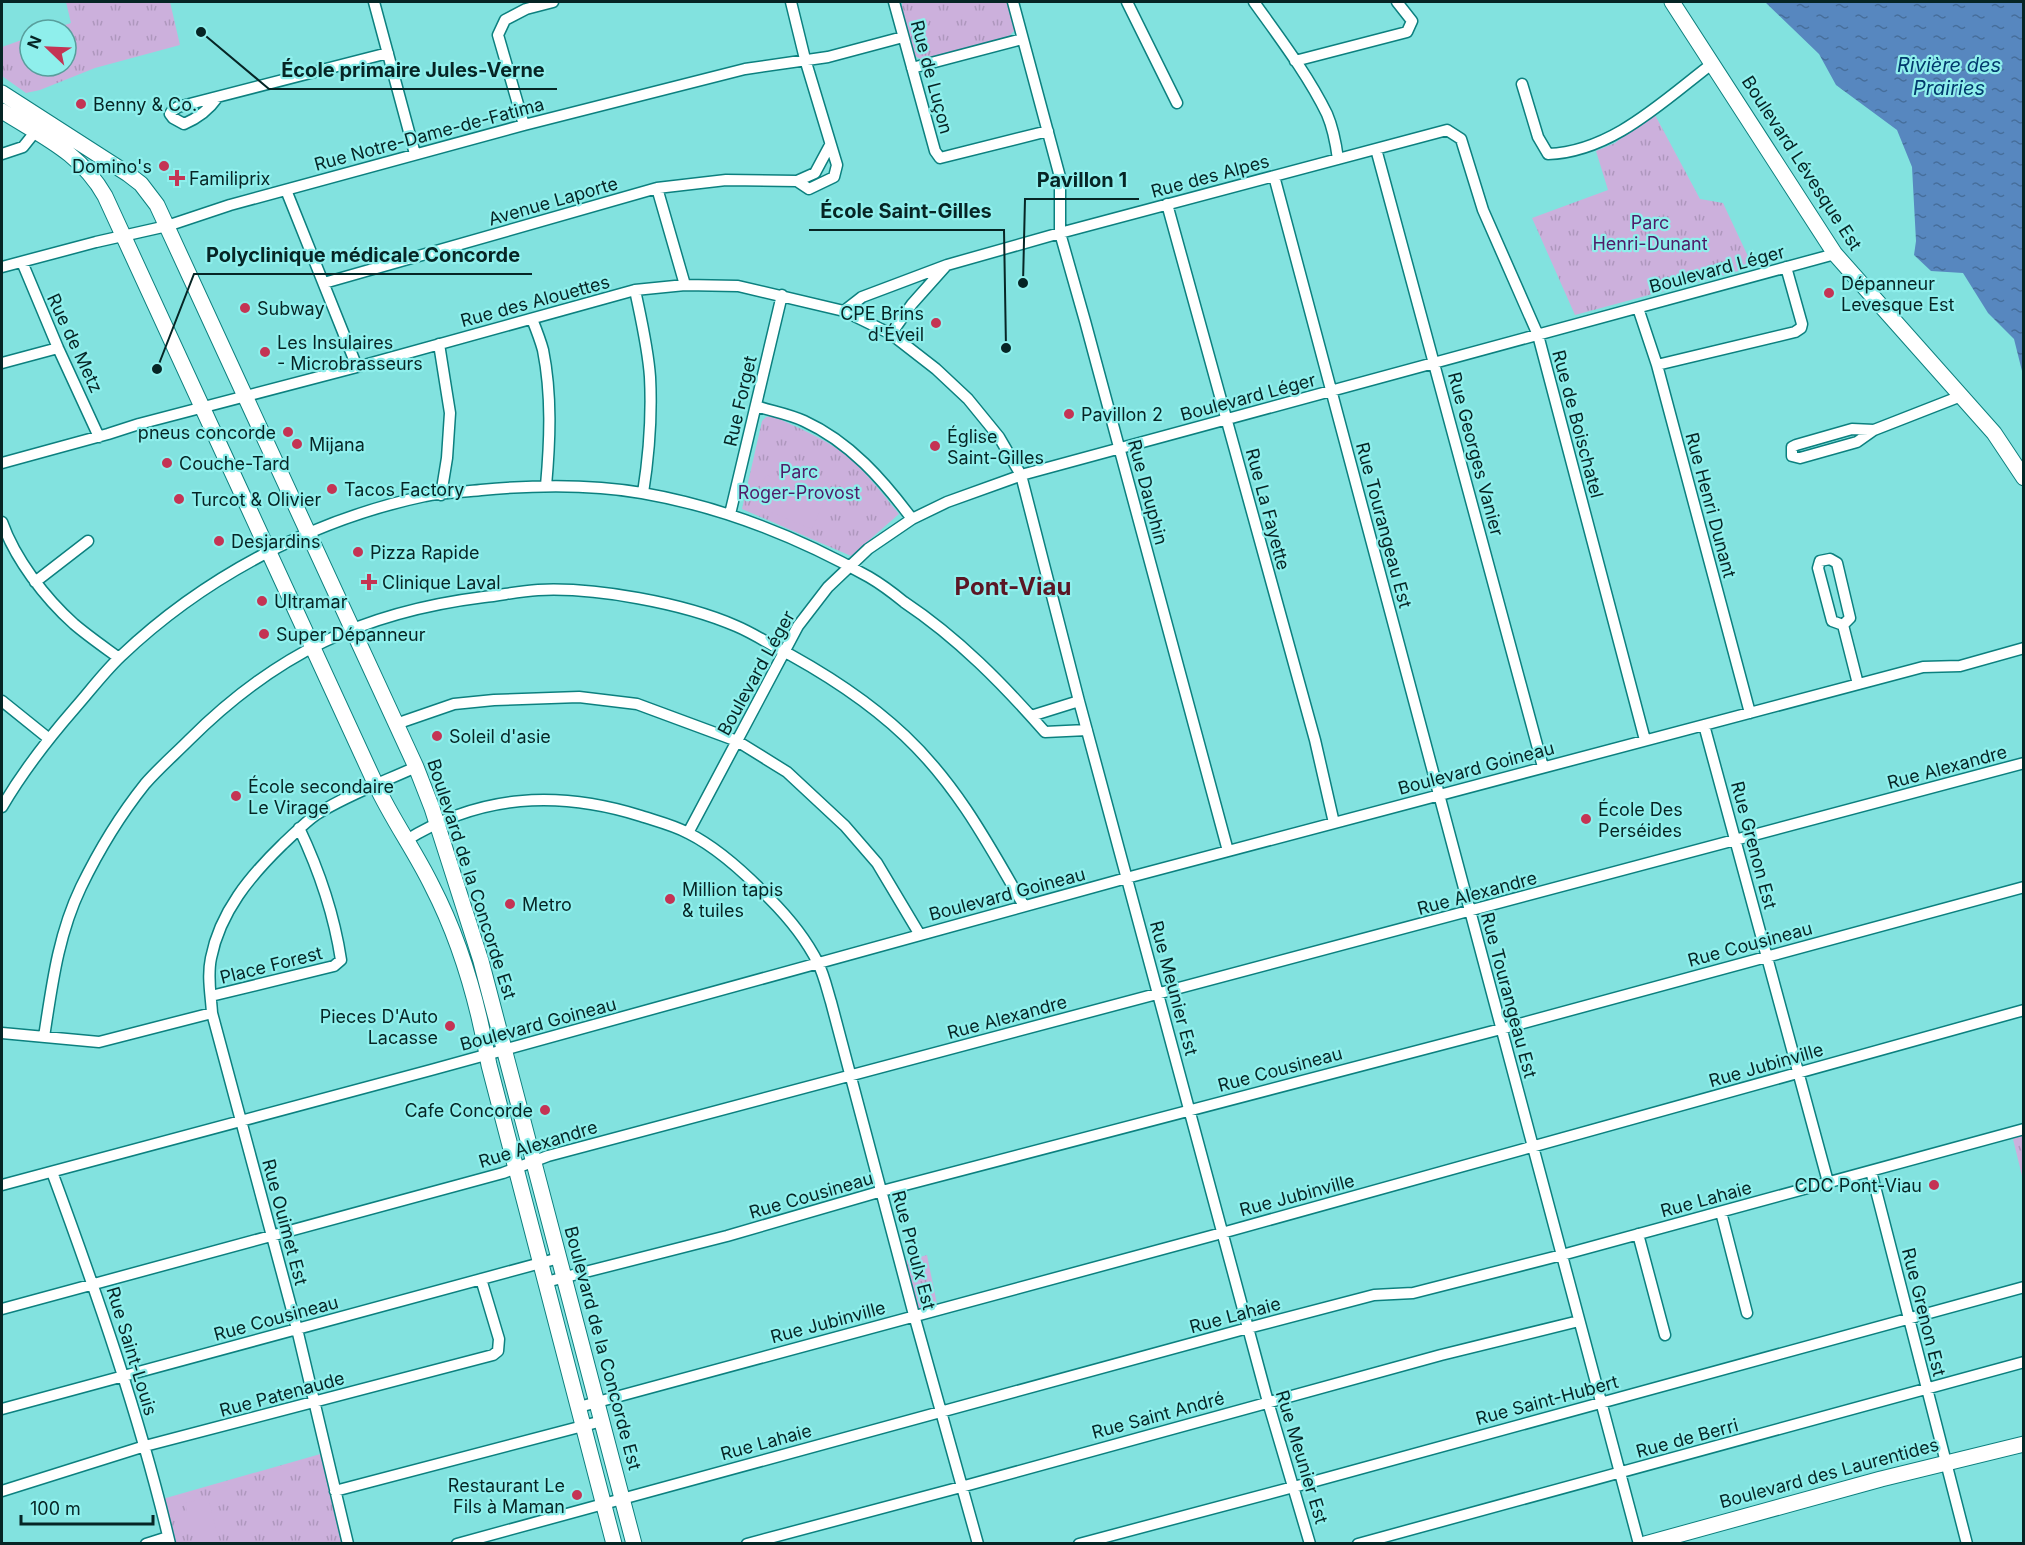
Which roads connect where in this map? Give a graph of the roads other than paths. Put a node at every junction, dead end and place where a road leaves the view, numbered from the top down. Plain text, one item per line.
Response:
1 (374, 2) edge
2 (553, 2) edge
3 (791, 2) edge
4 (894, 2) edge
5 (1013, 2) edge
6 (1127, 2) edge
7 (1254, 2) edge
8 (1397, 2) edge
9 (1672, 2) edge
10 (903, 37) junction
11 (1022, 39) junction
12 (388, 53) junction
13 (805, 59) junction
14 (1295, 61) junction
15 (1713, 63) junction
16 (912, 68) junction
17 (1522, 84) dead end
18 (2, 93) edge
19 (217, 98) dead end
20 (1177, 103) dead end
21 (2, 111) edge
22 (524, 125) junction
23 (1447, 130) joint
24 (1048, 131) junction
25 (35, 132) junction
26 (830, 145) junction
27 (1376, 149) junction
28 (2, 154) edge
29 (415, 154) junction
30 (1338, 159) junction
31 (1274, 176) junction
32 (797, 181) junction
33 (657, 188) junction
34 (286, 190) junction
35 (1167, 204) junction
36 (167, 226) junction
37 (1060, 233) junction
38 (124, 235) junction
39 (1835, 254) junction
40 (22, 262) junction
41 (947, 266) junction
42 (2, 267) edge
43 (1786, 267) junction
44 (324, 283) junction
45 (685, 285) junction
46 (635, 290) junction
47 (782, 295) junction
48 (1638, 308) junction
49 (844, 310) junction
50 (532, 319) junction
51 (891, 334) junction
52 (1538, 335) junction
53 (439, 344) junction
54 (58, 348) junction
55 (2, 363) edge
56 (1434, 364) junction
57 (1656, 365) junction
58 (357, 367) junction
59 (1331, 392) junction
60 (246, 396) junction
61 (1961, 396) junction
62 (756, 406) junction
63 (203, 408) junction
64 (1227, 420) junction
65 (1874, 430) junction
66 (99, 437) junction
67 (1118, 447) junction
68 (2, 463) edge
69 (1021, 475) junction
70 (2024, 478) edge
71 (546, 486) junction
72 (643, 493) junction
73 (441, 495) junction
74 (730, 514) junction
75 (912, 519) junction
76 (2, 522) edge
77 (309, 534) junction
78 (88, 541) dead end
79 (270, 552) junction
80 (850, 567) junction
81 (35, 582) junction
82 (1843, 625) junction
83 (352, 628) junction
84 (313, 647) junction
85 (2024, 648) edge
86 (784, 651) junction
87 (119, 658) junction
88 (1858, 684) junction
89 (2, 701) edge
90 (1079, 701) junction
91 (1750, 712) junction
92 (1031, 716) junction
93 (396, 724) junction
94 (1704, 725) junction
95 (1087, 730) junction
96 (48, 738) junction
97 (1646, 740) junction
98 (737, 741) junction
99 (2024, 763) edge
100 (416, 767) junction
101 (1543, 768) junction
102 (376, 785) junction
103 (1439, 795) junction
104 (2, 807) edge
105 (437, 823) junction
106 (1334, 823) junction
107 (299, 828) junction
108 (688, 833) junction
109 (405, 841) junction
110 (1735, 841) junction
111 (1228, 851) junction
112 (1127, 878) junction
113 (2024, 887) edge
114 (1024, 906) junction
115 (1470, 912) junction
116 (920, 935) junction
117 (1767, 957) junction
118 (819, 964) junction
119 (1158, 994) junction
120 (211, 996) junction
121 (2024, 1010) edge
122 (212, 1013) junction
123 (1501, 1029) junction
124 (2, 1034) edge
125 (44, 1037) junction
126 (505, 1050) junction
127 (487, 1054) junction
128 (1798, 1073) junction
129 (851, 1074) junction
130 (1189, 1110) junction
131 (241, 1120) junction
132 (2024, 1129) edge
133 (1533, 1147) junction
134 (534, 1161) junction
135 (516, 1168) junction
136 (1871, 1171) junction
137 (52, 1172) junction
138 (1828, 1182) junction
139 (2, 1185) edge
140 (882, 1191) junction
141 (1721, 1212) junction
142 (1222, 1233) junction
143 (1638, 1234) junction
144 (272, 1235) junction
145 (1562, 1255) junction
146 (559, 1258) junction
147 (541, 1262) junction
148 (564, 1277) junction
149 (480, 1279) junction
150 (546, 1282) junction
151 (94, 1284) junction
152 (2024, 1287) edge
153 (2, 1309) edge
154 (1747, 1313) dead end
155 (914, 1315) junction
156 (1908, 1318) junction
157 (1579, 1321) junction
158 (1248, 1328) junction
159 (297, 1329) junction
160 (1665, 1335) dead end
161 (2024, 1362) edge
162 (122, 1376) junction
163 (1926, 1390) junction
164 (315, 1402) junction
165 (597, 1402) junction
166 (1268, 1402) junction
167 (1602, 1402) junction
168 (579, 1407) junction
169 (2, 1409) edge
170 (941, 1412) junction
171 (602, 1421) junction
172 (583, 1426) junction
173 (2024, 1444) edge
174 (145, 1446) junction
175 (1945, 1462) junction
176 (1620, 1473) junction
177 (961, 1487) junction
178 (1294, 1487) junction
179 (2, 1491) edge
180 (335, 1491) junction
181 (622, 1499) junction
182 (604, 1504) junction
183 (169, 1540) edge
184 (146, 1544) edge
185 (348, 1544) edge
186 (457, 1544) edge
187 (614, 1544) edge
188 (634, 1544) edge
189 (747, 1544) edge
190 (978, 1544) edge
191 (1079, 1544) edge
192 (1310, 1544) edge
193 (1358, 1544) edge
194 (1639, 1544) edge
195 (1645, 1544) edge
196 (1967, 1544) edge

1 - 12 street
2 - 22 street
3 - 13 street, Avenue Laporte
4 - 10 street, Rue de Luçon
5 - 11 street, Rue Dauphin
6 - 20 street
7 - 14 street
8 - 14 street
9 - 15 street, Boulevard Lévesque Est
10 - 13 street, Rue Notre-Dame-de-Fatima
10 - 16 street, Rue de Luçon
11 - 16 street
11 - 24 street, Rue Dauphin
12 - 19 street
12 - 29 street
13 - 22 street, Rue Notre-Dame-de-Fatima
13 - 26 street, Avenue Laporte
14 - 30 street
15 - 17 street
15 - 39 street, Boulevard Lévesque Est
16 - 24 street, Rue de Luçon
18 - 36 street, Boulevard de la Concorde Est
21 - 25 street, Boulevard de la Concorde Est
22 - 29 street, Rue Notre-Dame-de-Fatima
23 - 27 street, Rue des Alpes
23 - 52 street, Rue de Boischatel
24 - 37 street, Rue Dauphin
25 - 28 street
25 - 38 street, Boulevard de la Concorde Est
26 - 32 street
26 - 32 street, Avenue Laporte
27 - 30 street, Rue des Alpes
27 - 56 street, Rue Georges Vanier
29 - 34 street, Rue Notre-Dame-de-Fatima
30 - 31 street, Rue des Alpes
31 - 35 street, Rue des Alpes
31 - 59 street, Rue Tourangeau Est
32 - 33 street, Avenue Laporte
33 - 44 street, Avenue Laporte
33 - 45 street
34 - 36 street, Rue Notre-Dame-de-Fatima
34 - 44 street
35 - 37 street, Rue des Alpes
35 - 64 street, Rue La Fayette
36 - 38 street, Rue Notre-Dame-de-Fatima
36 - 60 street, Boulevard de la Concorde Est
37 - 41 street, Rue des Alpes
37 - 67 street, Rue Dauphin
38 - 40 street, Rue Notre-Dame-de-Fatima
38 - 63 street, Boulevard de la Concorde Est
39 - 43 street, Boulevard Léger
39 - 61 street, Boulevard Lévesque Est
40 - 42 street, Rue Notre-Dame-de-Fatima
40 - 54 street, Rue de Metz
41 - 49 street, Rue des Alpes
41 - 51 street
43 - 48 street, Boulevard Léger
43 - 57 street
44 - 58 street
45 - 46 street, Rue des Alouettes
45 - 47 street, Rue des Alouettes
46 - 50 street, Rue des Alouettes
46 - 72 street
47 - 49 street, Rue des Alouettes
47 - 62 street, Rue Forget
48 - 52 street, Boulevard Léger
48 - 57 street, Rue Henri Dunant
49 - 51 street, Rue des Alouettes
50 - 53 street, Rue des Alouettes
50 - 71 street
51 - 69 street, Rue des Alouettes
52 - 56 street, Boulevard Léger
52 - 97 street, Rue de Boischatel
53 - 58 street, Rue des Alouettes
53 - 73 street
54 - 55 street
54 - 66 street, Rue de Metz
56 - 59 street, Boulevard Léger
56 - 101 street, Rue Georges Vanier
57 - 91 street, Rue Henri Dunant
58 - 60 street, Rue des Alouettes
59 - 64 street, Boulevard Léger
59 - 103 street, Rue Tourangeau Est
60 - 63 street, Rue des Alouettes
60 - 77 street, Boulevard de la Concorde Est
61 - 65 street
61 - 70 street, Boulevard Lévesque Est
62 - 74 street, Rue Forget
62 - 75 street
63 - 66 street, Rue des Alouettes
63 - 79 street, Boulevard de la Concorde Est
64 - 67 street, Boulevard Léger
64 - 106 street, Rue La Fayette
65 - 65 street
66 - 68 street, Rue des Alouettes
67 - 69 street, Boulevard Léger
67 - 111 street, Rue Dauphin
69 - 75 street, Boulevard Léger
69 - 90 street, Rue Meunier Est
71 - 72 street
71 - 73 street
72 - 74 street
73 - 77 street
74 - 80 street
75 - 80 street, Boulevard Léger
76 - 81 street
77 - 79 street
77 - 83 street, Boulevard de la Concorde Est
78 - 81 street
79 - 84 street, Boulevard de la Concorde Est
79 - 87 street
80 - 86 street, Boulevard Léger
80 - 92 street
81 - 87 street
82 - 82 street
82 - 88 street
83 - 84 street
83 - 86 street
83 - 93 street, Boulevard de la Concorde Est
84 - 102 street, Boulevard de la Concorde Est
84 - 125 street
85 - 88 street, Boulevard Goineau
86 - 98 street, Boulevard Léger
86 - 114 street
87 - 96 street
88 - 91 street, Boulevard Goineau
89 - 96 street
90 - 92 street
90 - 95 street, Rue Meunier Est
91 - 94 street, Boulevard Goineau
92 - 95 street
93 - 98 street
93 - 100 street, Boulevard de la Concorde Est
94 - 97 street, Boulevard Goineau
94 - 110 street, Rue Grenon Est
95 - 112 street, Rue Meunier Est
96 - 104 street
97 - 101 street, Boulevard Goineau
98 - 108 street, Boulevard Léger
98 - 116 street
99 - 110 street, Rue Alexandre
100 - 102 street, Rue Ouimet Est
100 - 105 street, Boulevard de la Concorde Est
101 - 103 street, Boulevard Goineau
102 - 107 street, Rue Ouimet Est
102 - 109 street, Boulevard de la Concorde Est
103 - 106 street, Boulevard Goineau
103 - 115 street, Rue Tourangeau Est
105 - 108 street, Rue Proulx Est
105 - 109 street, Rue Proulx Est
105 - 126 street, Boulevard de la Concorde Est
106 - 111 street, Boulevard Goineau
107 - 120 street, Rue Ouimet Est
107 - 120 street, Place Forest
108 - 118 street, Rue Proulx Est
109 - 127 street, Boulevard de la Concorde Est
110 - 115 street, Rue Alexandre
110 - 117 street, Rue Grenon Est
111 - 112 street, Boulevard Goineau
112 - 114 street, Boulevard Goineau
112 - 119 street, Rue Meunier Est
113 - 117 street, Rue Cousineau
114 - 116 street, Boulevard Goineau
115 - 119 street, Rue Alexandre
115 - 123 street, Rue Tourangeau Est
116 - 118 street, Boulevard Goineau
117 - 123 street, Rue Cousineau
117 - 128 street, Rue Grenon Est
118 - 126 street, Boulevard Goineau
118 - 129 street, Rue Proulx Est
119 - 129 street, Rue Alexandre
119 - 130 street, Rue Meunier Est
120 - 122 street, Rue Ouimet Est
121 - 128 street, Rue Jubinville
122 - 125 street
122 - 131 street, Rue Ouimet Est
123 - 130 street, Rue Cousineau
123 - 133 street, Rue Tourangeau Est
124 - 125 street
126 - 127 street, Boulevard Goineau
126 - 134 street, Boulevard de la Concorde Est
127 - 131 street, Boulevard Goineau
127 - 135 street, Boulevard de la Concorde Est
128 - 133 street, Rue Jubinville
128 - 138 street, Rue Grenon Est
129 - 134 street, Rue Alexandre
129 - 140 street, Rue Proulx Est
130 - 140 street, Rue Cousineau
130 - 142 street, Rue Meunier Est
131 - 137 street, Boulevard Goineau
131 - 144 street, Rue Ouimet Est
132 - 136 street, Rue Lahaie
133 - 142 street, Rue Jubinville
133 - 145 street, Rue Tourangeau Est
134 - 135 street, Rue Alexandre
134 - 146 street, Boulevard de la Concorde Est
135 - 144 street, Rue Alexandre
135 - 147 street, Boulevard de la Concorde Est
136 - 138 street, Rue Lahaie
136 - 156 street, Rue Grenon Est
137 - 139 street, Boulevard Goineau
137 - 151 street, Rue Saint-Louis
138 - 141 street, Rue Lahaie
140 - 148 street, Rue Cousineau
140 - 155 street, Rue Proulx Est
141 - 143 street, Rue Lahaie
141 - 154 street
142 - 155 street, Rue Jubinville
142 - 158 street, Rue Meunier Est
143 - 145 street, Rue Lahaie
143 - 160 street
144 - 151 street, Rue Alexandre
144 - 159 street, Rue Ouimet Est
145 - 157 street, Rue Tourangeau Est
145 - 158 street, Rue Lahaie
146 - 147 street, Rue Cousineau
146 - 148 street, Boulevard de la Concorde Est
147 - 149 street, Rue Cousineau
147 - 150 street, Boulevard de la Concorde Est
148 - 150 street, Rue Cousineau
148 - 165 street, Boulevard de la Concorde Est
149 - 159 street, Rue Cousineau
149 - 164 street, Rue Patenaude
150 - 168 street, Boulevard de la Concorde Est
151 - 153 street, Rue Alexandre
151 - 162 street, Rue Saint-Louis
152 - 156 street, Rue Saint-Hubert
155 - 165 street, Rue Jubinville
155 - 170 street, Rue Proulx Est
156 - 163 street, Rue Grenon Est
156 - 167 street, Rue Saint-Hubert
157 - 166 street, Rue Saint André
157 - 167 street, Rue Tourangeau Est
158 - 166 street, Rue Meunier Est
158 - 170 street, Rue Lahaie
159 - 162 street, Rue Cousineau
159 - 164 street, Rue Ouimet Est
161 - 163 street, Rue de Berri
162 - 169 street, Rue Cousineau
162 - 174 street, Rue Saint-Louis
163 - 175 street, Rue Grenon Est
163 - 176 street, Rue de Berri
164 - 174 street, Rue Patenaude
164 - 180 street, Rue Ouimet Est
165 - 168 street, Rue Jubinville
165 - 171 street, Boulevard de la Concorde Est
166 - 177 street, Rue Saint André
166 - 178 street, Rue Meunier Est
167 - 176 street, Rue Tourangeau Est
167 - 178 street, Rue Saint-Hubert
168 - 172 street, Boulevard de la Concorde Est
170 - 177 street, Rue Proulx Est
170 - 181 street, Rue Lahaie
171 - 172 street
171 - 181 street, Boulevard de la Concorde Est
172 - 180 street
172 - 182 street, Boulevard de la Concorde Est
173 - 175 street, Boulevard des Laurentides
174 - 179 street, Rue Patenaude
174 - 183 street, Rue Saint-Louis
175 - 195 street, Boulevard des Laurentides
175 - 196 street, Rue Grenon Est
176 - 193 street, Rue de Berri
176 - 194 street, Rue Tourangeau Est
177 - 189 street, Rue Saint André
177 - 190 street, Rue Proulx Est
178 - 191 street, Rue Saint-Hubert
178 - 192 street, Rue Meunier Est
180 - 185 street, Rue Ouimet Est
181 - 182 street, Rue Lahaie
181 - 188 street, Boulevard de la Concorde Est
182 - 186 street, Rue Lahaie
182 - 187 street, Boulevard de la Concorde Est
183 - 184 street

